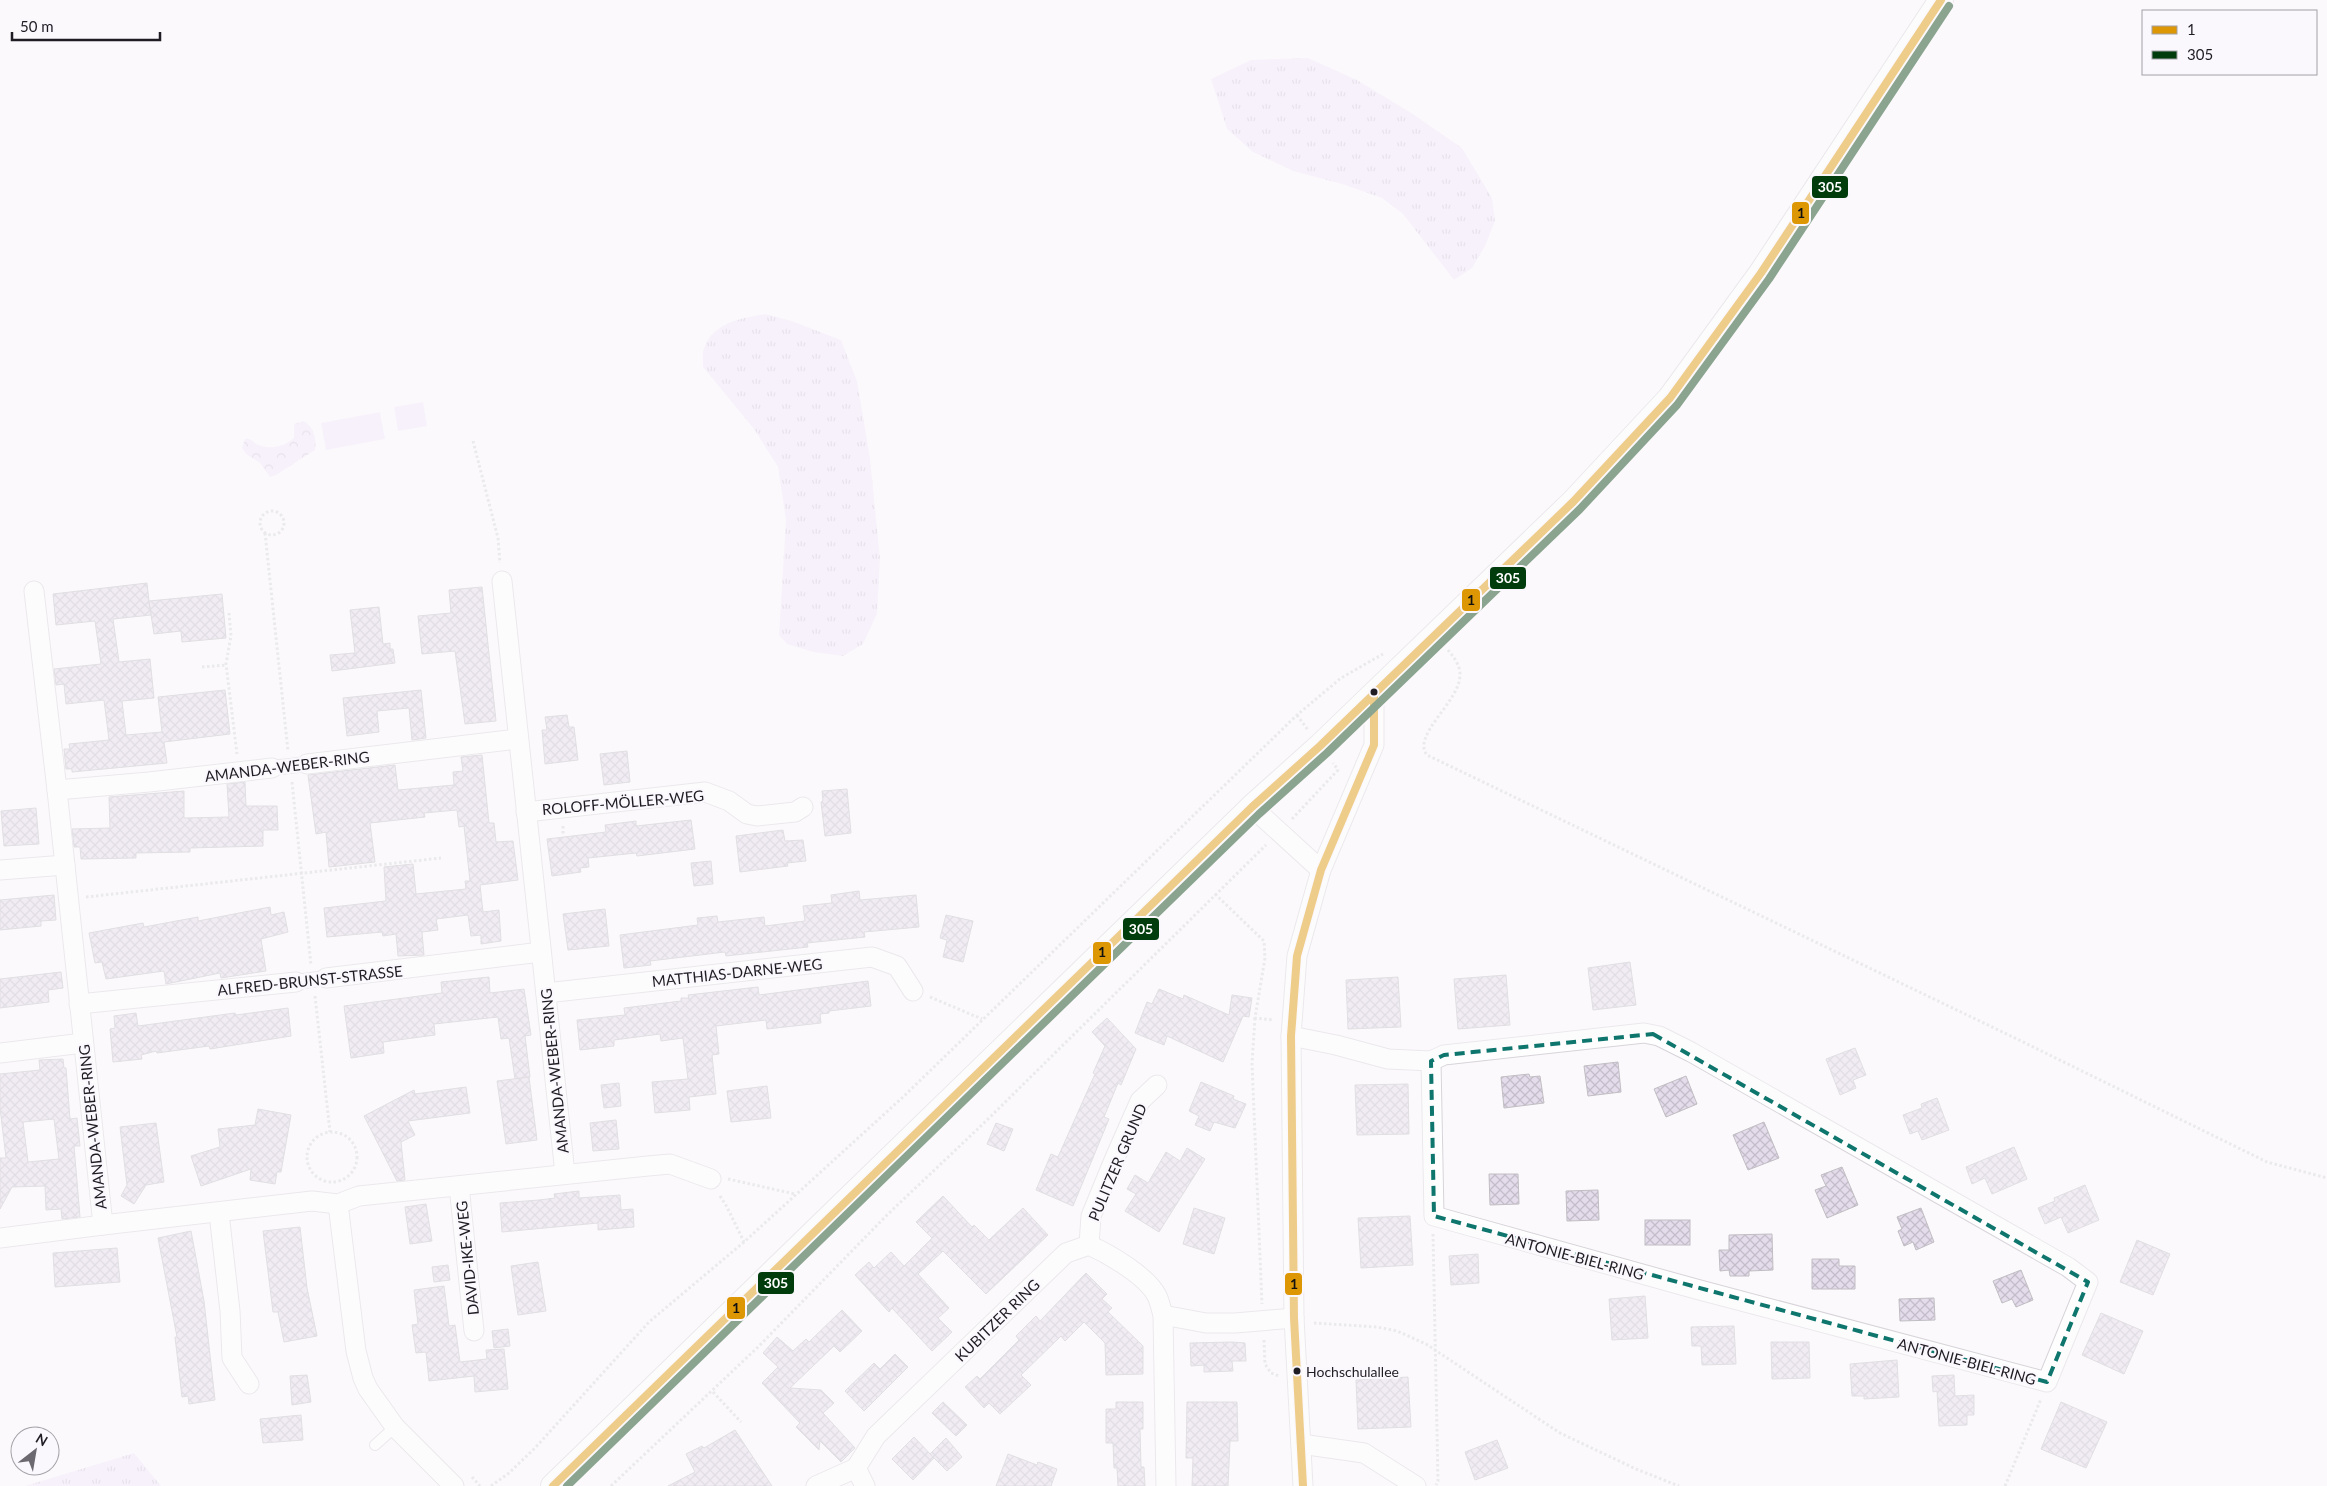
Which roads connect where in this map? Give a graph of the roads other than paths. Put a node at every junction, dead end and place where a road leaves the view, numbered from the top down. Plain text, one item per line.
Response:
1 (1941, 0) edge
2 (502, 581) road end
3 (34, 591) dead end
4 (1374, 692) junction
5 (518, 740) junction
6 (57, 790) junction
7 (1252, 807) junction
8 (803, 808) dead end
9 (526, 812) junction
10 (65, 865) junction
11 (0, 870) edge
12 (1321, 870) junction
13 (541, 952) junction
14 (913, 991) road end
15 (546, 993) junction
16 (79, 1004) junction
17 (1291, 1030) junction
18 (83, 1044) junction
19 (0, 1053) edge
20 (1431, 1061) junction
21 (1157, 1085) dead end
22 (565, 1174) junction
23 (710, 1179) road end
24 (459, 1186) junction
25 (338, 1204) junction
26 (219, 1213) junction
27 (103, 1225) junction
28 (0, 1238) edge
29 (1089, 1245) junction
30 (1163, 1315) junction
31 (1294, 1318) junction
32 (474, 1331) dead end
33 (249, 1384) dead end
34 (395, 1427) junction
35 (1301, 1444) junction
36 (375, 1445) dead end
37 (856, 1468) junction
38 (461, 1480) edge
39 (553, 1486) edge
40 (816, 1486) edge
41 (864, 1486) edge
42 (1166, 1486) edge
43 (1303, 1486) edge
44 (1416, 1486) edge

1 - 4 street
2 - 5 street, AMANDA-WEBER-RING
3 - 6 street, AMANDA-WEBER-RING
4 - 7 street
4 - 12 street
5 - 6 street, AMANDA-WEBER-RING
5 - 9 street, AMANDA-WEBER-RING
6 - 10 street, AMANDA-WEBER-RING
7 - 12 street
7 - 39 street
8 - 9 street, ROLOFF-MÖLLER-WEG
9 - 13 street, AMANDA-WEBER-RING
10 - 11 street
10 - 16 street, AMANDA-WEBER-RING
12 - 17 street
13 - 15 street, AMANDA-WEBER-RING
13 - 16 street, ALFRED-BRUNST-STRASSE
14 - 15 street, MATTHIAS-DARNE-WEG
15 - 22 street, AMANDA-WEBER-RING
16 - 18 street, AMANDA-WEBER-RING
17 - 20 street, ANTONIE-BIEL-RING
17 - 31 street
18 - 19 street
18 - 27 street, AMANDA-WEBER-RING
20 - 20 street, ANTONIE-BIEL-RING
21 - 29 street, PULITZER GRUND
22 - 23 street
22 - 24 street, AMANDA-WEBER-RING
24 - 25 street, AMANDA-WEBER-RING
24 - 32 street, DAVID-IKE-WEG
25 - 26 street, AMANDA-WEBER-RING
25 - 34 street
26 - 27 street, AMANDA-WEBER-RING
26 - 33 street
27 - 28 street, AMANDA-WEBER-RING
29 - 30 street
29 - 37 street, KUBITZER RING
30 - 31 street
30 - 42 street
31 - 35 street
34 - 36 lane
34 - 38 street
35 - 43 street
35 - 44 street
37 - 40 street
37 - 41 street

